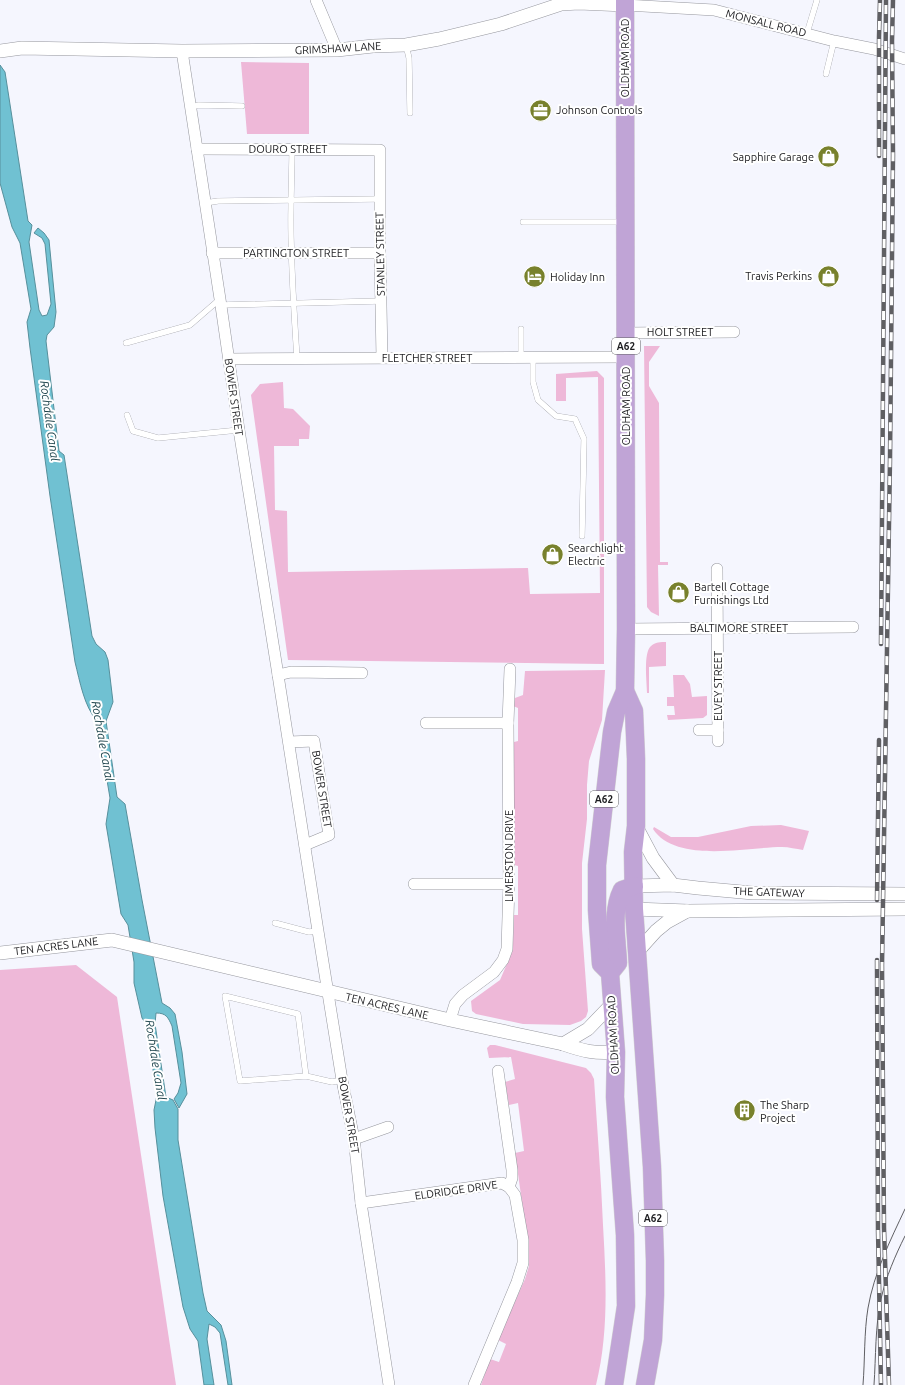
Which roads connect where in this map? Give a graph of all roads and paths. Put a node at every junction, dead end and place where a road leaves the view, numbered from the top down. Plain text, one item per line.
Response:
1 (316, 0) edge
2 (817, 0) edge
3 (625, 2) edge
4 (807, 33) junction
5 (834, 41) junction
6 (406, 45) junction
7 (337, 50) junction
8 (0, 51) edge
9 (182, 51) junction
10 (905, 59) edge
11 (826, 74) dead end
12 (242, 106) dead end
13 (190, 108) junction
14 (410, 113) dead end
15 (197, 149) junction
16 (292, 150) junction
17 (380, 150) joint
18 (380, 199) junction
19 (292, 200) junction
20 (205, 203) junction
21 (523, 222) dead end
22 (626, 222) junction
23 (212, 253) junction
24 (292, 253) junction
25 (380, 253) junction
26 (381, 301) junction
27 (221, 302) junction
28 (294, 303) junction
29 (521, 329) dead end
30 (734, 332) dead end
31 (626, 333) junction
32 (126, 343) dead end
33 (521, 357) junction
34 (626, 357) junction
35 (382, 358) junction
36 (533, 358) junction
37 (229, 359) junction
38 (297, 359) junction
39 (128, 415) dead end
40 (239, 430) junction
41 (582, 536) dead end
42 (717, 570) dead end
43 (853, 627) dead end
44 (718, 628) junction
45 (626, 630) junction
46 (510, 669) dead end
47 (362, 673) dead end
48 (278, 675) junction
49 (625, 691) junction
50 (426, 723) dead end
51 (508, 723) junction
52 (699, 730) dead end
53 (718, 730) junction
54 (718, 741) dead end
55 (289, 742) junction
56 (636, 826) junction
57 (305, 845) junction
58 (414, 884) dead end
59 (509, 884) junction
60 (673, 885) junction
61 (634, 886) junction
62 (905, 894) edge
63 (615, 909) junction
64 (634, 909) junction
65 (905, 909) edge
66 (597, 910) junction
67 (688, 911) junction
68 (275, 923) dead end
69 (318, 931) junction
70 (638, 951) junction
71 (0, 953) edge
72 (610, 973) junction
73 (328, 992) junction
74 (612, 1004) junction
75 (450, 1020) junction
76 (563, 1044) junction
77 (644, 1050) junction
78 (616, 1052) junction
79 (498, 1071) dead end
80 (306, 1076) junction
81 (342, 1080) junction
82 (388, 1126) dead end
83 (354, 1138) junction
84 (509, 1187) junction
85 (361, 1203) junction
86 (388, 1385) edge
87 (474, 1385) edge
88 (614, 1385) edge
89 (645, 1385) edge

1 - 7 street
2 - 4 lane
3 - 4 street, MONSALL ROAD
3 - 6 street, GRIMSHAW LANE
3 - 22 highway, OLDHAM ROAD / A62
4 - 5 street, MONSALL ROAD
5 - 10 street, MONSALL ROAD
5 - 11 lane
6 - 7 street, GRIMSHAW LANE
6 - 14 lane
7 - 9 street, GRIMSHAW LANE
8 - 9 street, GRIMSHAW LANE
9 - 13 street, BOWER STREET
12 - 13 lane
13 - 15 street, BOWER STREET
15 - 16 street, DOURO STREET
15 - 20 street, BOWER STREET
16 - 17 street, DOURO STREET
16 - 19 lane
17 - 18 street, STANLEY STREET
18 - 19 lane
18 - 25 street, STANLEY STREET
19 - 20 lane
19 - 24 lane
20 - 23 street, BOWER STREET
21 - 22 lane
22 - 31 highway, OLDHAM ROAD / A62
23 - 24 street, PARTINGTON STREET
23 - 27 street, BOWER STREET
24 - 25 street, PARTINGTON STREET
24 - 28 lane
25 - 26 street, STANLEY STREET
26 - 28 lane
26 - 35 street, STANLEY STREET
27 - 28 lane
27 - 32 lane
27 - 37 street, BOWER STREET
28 - 38 lane
29 - 33 lane
30 - 31 street, HOLT STREET
31 - 34 highway, OLDHAM ROAD / A62
33 - 35 street, FLETCHER STREET
33 - 36 street, FLETCHER STREET
34 - 36 street, FLETCHER STREET
34 - 45 highway, OLDHAM ROAD / A62
35 - 38 street, FLETCHER STREET
36 - 41 lane
37 - 38 street, FLETCHER STREET
37 - 40 street, BOWER STREET
39 - 40 lane
40 - 48 street, BOWER STREET
42 - 44 street, ELVEY STREET
43 - 44 street, BALTIMORE STREET
44 - 45 street, BALTIMORE STREET
44 - 53 street, ELVEY STREET
45 - 49 highway, OLDHAM ROAD / A62
46 - 51 street, LIMERSTON DRIVE
47 - 48 street
48 - 55 street, BOWER STREET
49 - 56 highway, OLDHAM ROAD / A62
49 - 66 highway, OLDHAM ROAD / A62
50 - 51 street
51 - 59 street, LIMERSTON DRIVE
52 - 53 street, ELVEY STREET
53 - 54 street, ELVEY STREET
55 - 57 street, BOWER STREET
55 - 57 street, BOWER STREET
56 - 60 street
56 - 61 highway, OLDHAM ROAD / A62
57 - 69 street, BOWER STREET
58 - 59 street
59 - 75 street, LIMERSTON DRIVE
60 - 61 street, THE GATEWAY
60 - 62 street, THE GATEWAY
61 - 63 highway
61 - 64 highway, OLDHAM ROAD / A62
63 - 64 highway
63 - 66 highway
63 - 72 highway
64 - 67 street, THE GATEWAY
64 - 70 highway, OLDHAM ROAD / A62
65 - 67 street, THE GATEWAY
66 - 72 highway, OLDHAM ROAD / A62
67 - 70 street
68 - 69 lane
69 - 73 street, BOWER STREET
70 - 77 highway, OLDHAM ROAD / A62
71 - 73 street, TEN ACRES LANE
72 - 74 highway, OLDHAM ROAD / A62
73 - 75 street, TEN ACRES LANE
73 - 81 street, BOWER STREET
74 - 76 street
74 - 78 highway, OLDHAM ROAD / A62
75 - 76 street, TEN ACRES LANE
76 - 78 street, TEN ACRES LANE
77 - 78 highway
77 - 89 highway, OLDHAM ROAD / A62
78 - 88 highway, OLDHAM ROAD / A62
79 - 84 street
80 - 80 lane
80 - 81 lane
81 - 83 street, BOWER STREET
82 - 83 street
83 - 85 street, BOWER STREET
84 - 85 street, ELDRIDGE DRIVE
84 - 87 street, ELDRIDGE DRIVE
85 - 86 street, BOWER STREET

